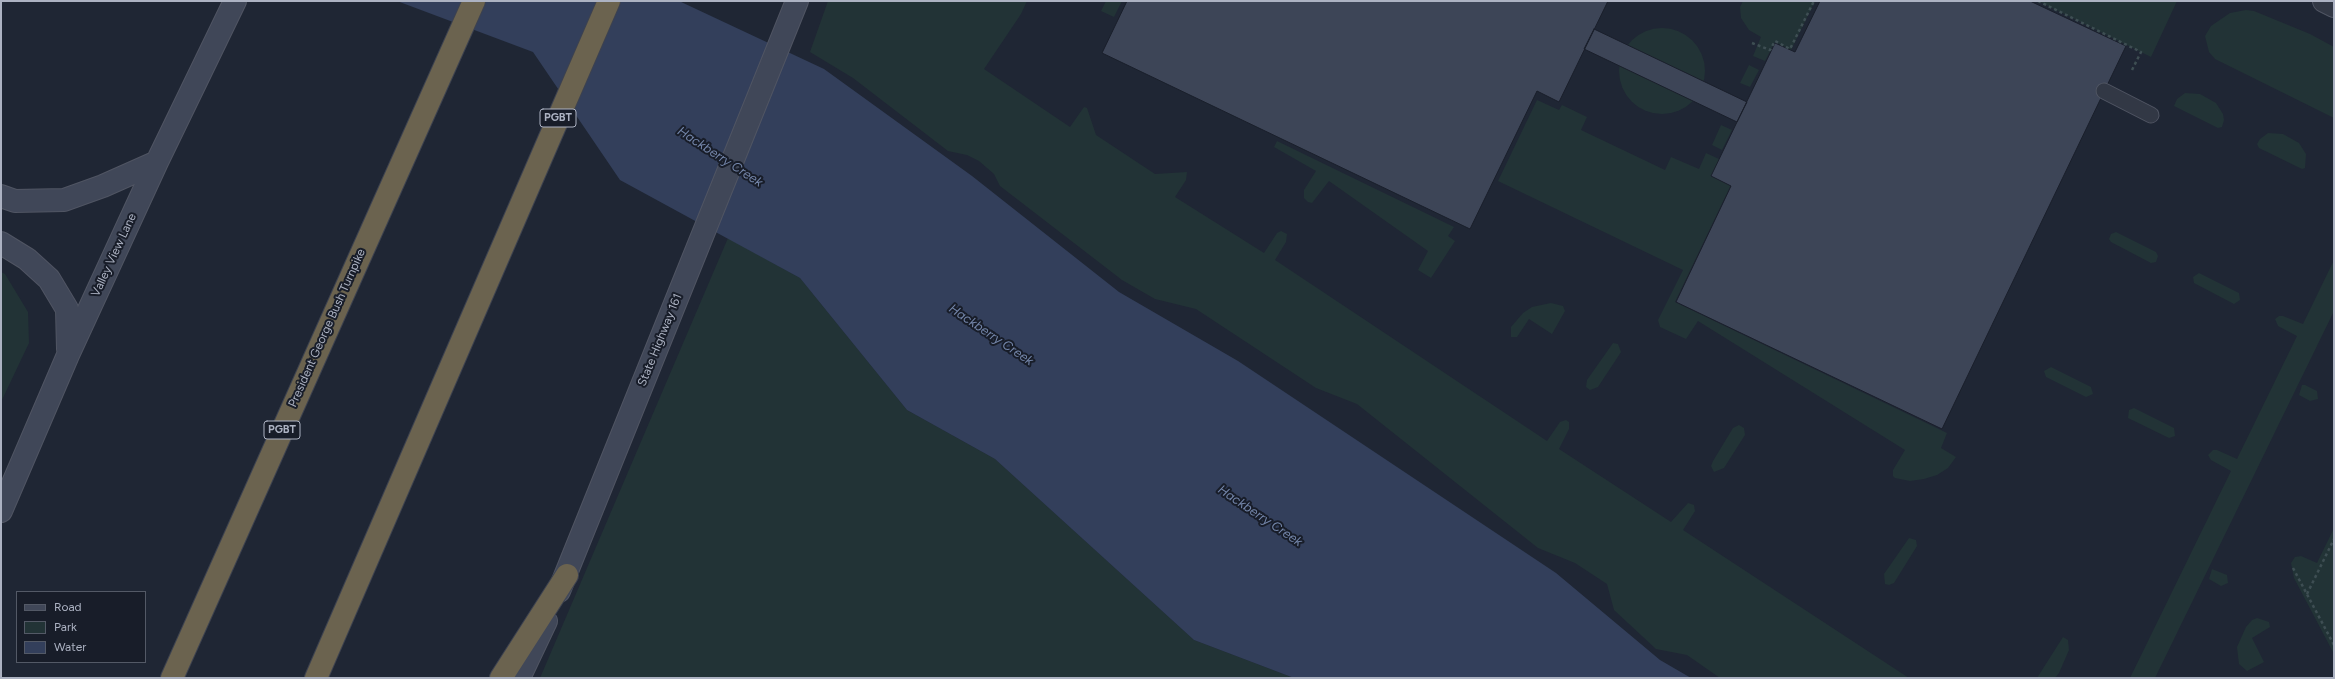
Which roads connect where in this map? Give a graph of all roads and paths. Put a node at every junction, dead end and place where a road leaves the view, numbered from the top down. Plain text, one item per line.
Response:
1 (235, 1) edge
2 (474, 1) edge
3 (609, 1) edge
4 (797, 1) edge
5 (1814, 1) edge
6 (2038, 1) edge
7 (2324, 1) edge
8 (2334, 6) edge
9 (1752, 42) dead end
10 (2132, 70) dead end
11 (2104, 91) dead end
12 (2151, 115) dead end
13 (157, 162) junction
14 (1, 196) edge
15 (1, 244) edge
16 (68, 355) junction
17 (1, 511) edge
18 (2334, 539) edge
19 (2293, 568) dead end
20 (567, 575) junction
21 (2307, 594) junction
22 (2334, 645) edge
23 (172, 678) edge
24 (316, 678) edge
25 (501, 678) edge
26 (519, 678) edge

1 - 13 main road, Valley View Lane
2 - 23 highway, President George Bush Turnpike / PGBT
3 - 24 highway, PGBT
4 - 20 main road, State Highway 161
5 - 9 path
6 - 10 path
7 - 8 street
11 - 12 lane
13 - 14 main road
13 - 16 main road, Valley View Lane
15 - 16 main road
16 - 17 main road, Valley View Lane
18 - 21 path
19 - 21 path
20 - 25 highway
20 - 26 main road, State Highway 161
21 - 22 path

